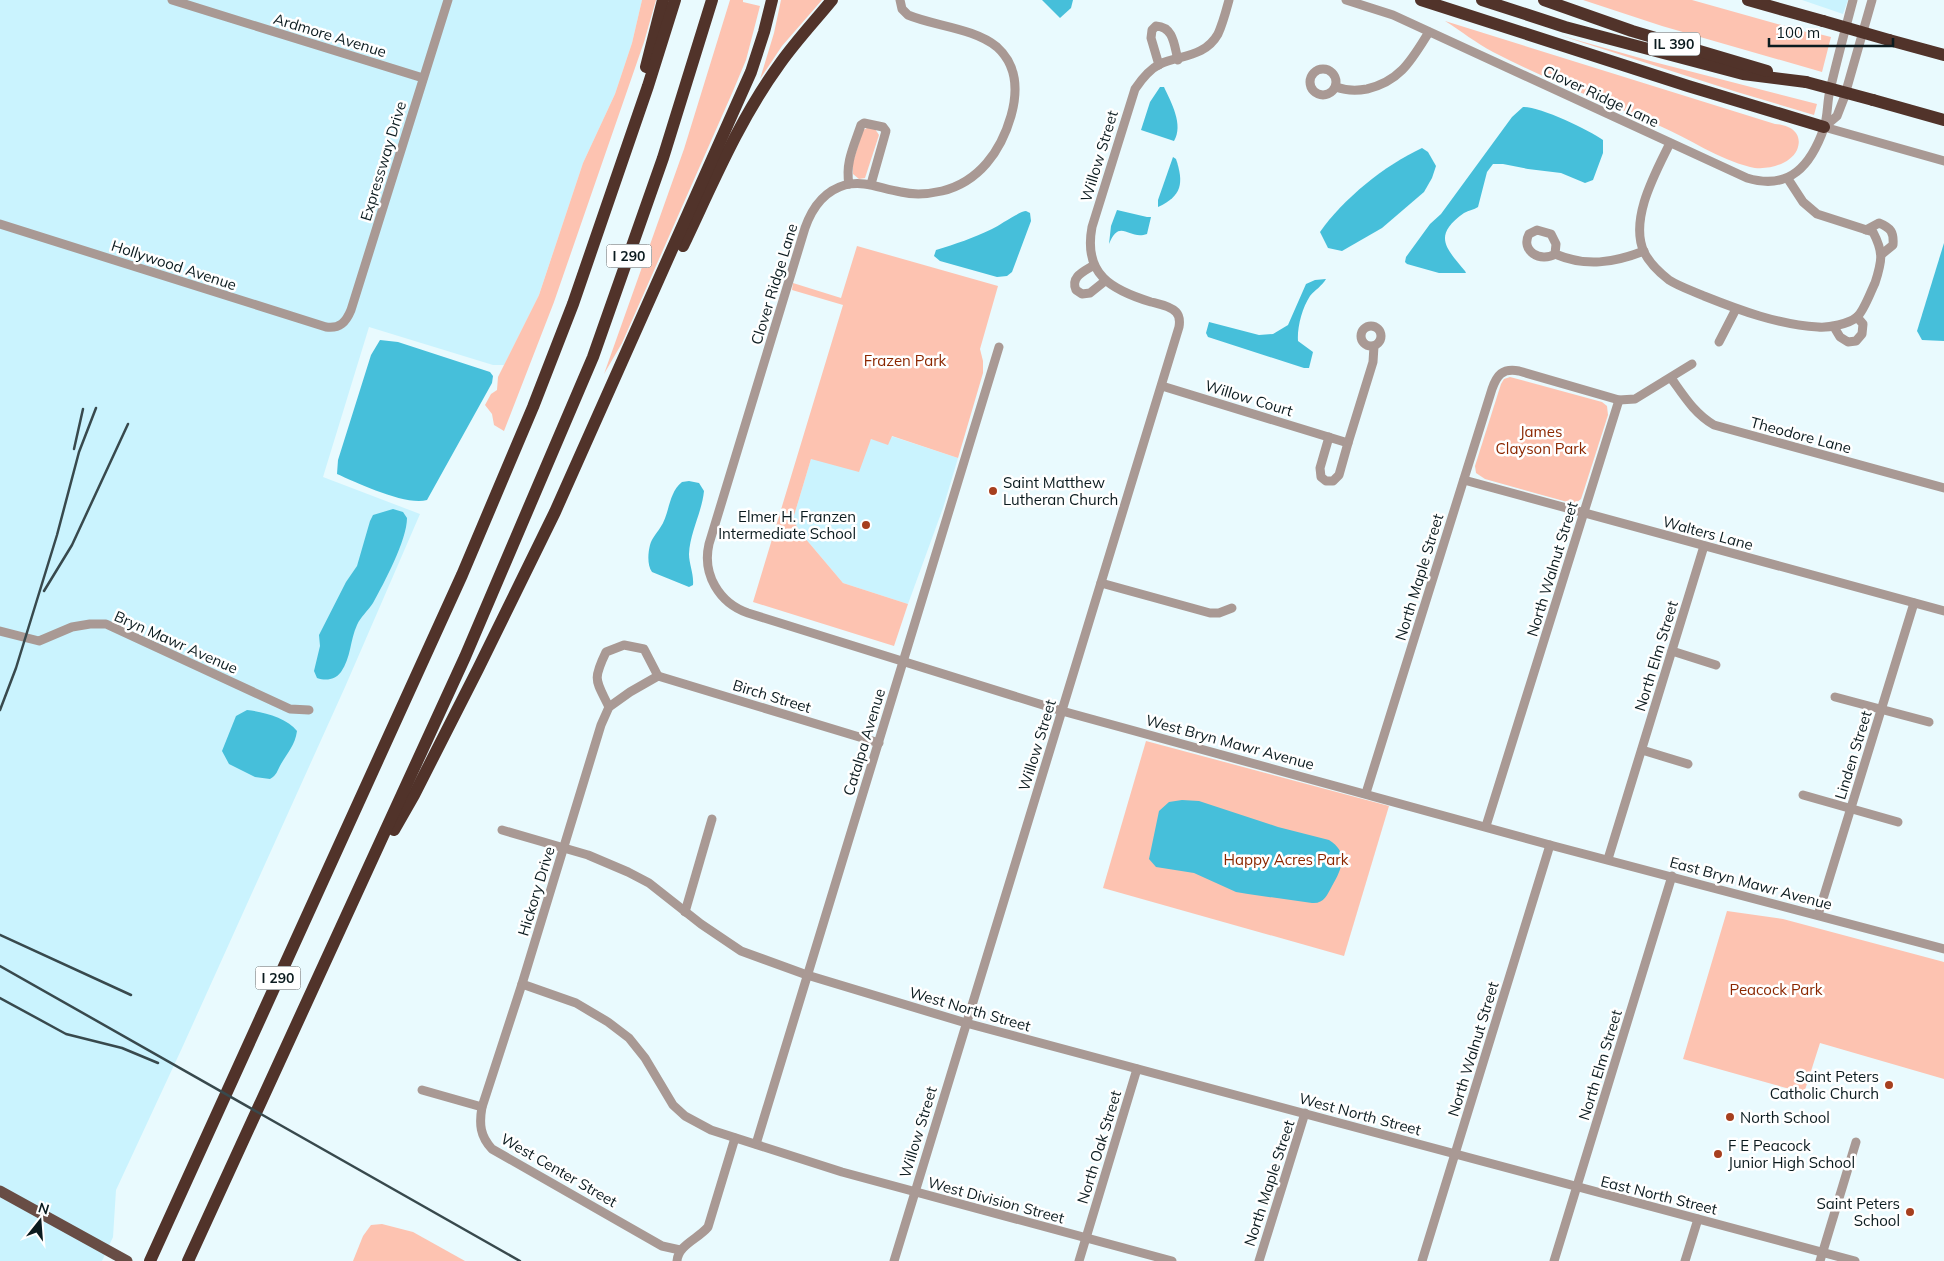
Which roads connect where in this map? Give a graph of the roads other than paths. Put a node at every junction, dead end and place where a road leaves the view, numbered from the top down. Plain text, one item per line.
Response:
1 (172, 0) edge
2 (448, 0) edge
3 (663, 0) edge
4 (675, 0) edge
5 (712, 0) edge
6 (772, 0) edge
7 (832, 0) edge
8 (840, 0) edge
9 (900, 0) edge
10 (1229, 0) edge
11 (1346, 0) edge
12 (1421, 0) edge
13 (1482, 0) edge
14 (1544, 0) edge
15 (1748, 0) edge
16 (1853, 0) edge
17 (1872, 0) edge
18 (820, 14) junction
19 (1429, 32) junction
20 (1944, 55) edge
21 (1178, 60) junction
22 (1160, 64) junction
23 (423, 78) junction
24 (1806, 82) junction
25 (1336, 88) dead end
26 (1944, 120) edge
27 (1824, 127) junction
28 (1670, 143) junction
29 (625, 154) junction
30 (1944, 161) edge
31 (1788, 179) junction
32 (849, 184) junction
33 (871, 184) junction
34 (0, 224) edge
35 (1866, 230) junction
36 (1644, 251) junction
37 (1555, 254) dead end
38 (1882, 254) junction
39 (1094, 265) junction
40 (1106, 281) junction
41 (646, 308) junction
42 (1736, 309) junction
43 (1857, 317) junction
44 (340, 326) joint
45 (1834, 327) junction
46 (1719, 342) dead end
47 (1374, 346) dead end
48 (999, 347) dead end
49 (1692, 364) dead end
50 (1672, 378) junction
51 (1162, 386) junction
52 (1619, 400) junction
53 (1329, 437) junction
54 (1348, 444) junction
55 (1464, 480) junction
56 (1944, 488) edge
57 (1584, 514) junction
58 (1704, 546) junction
59 (1101, 583) junction
60 (1914, 603) junction
61 (1232, 608) dead end
62 (1944, 612) edge
63 (0, 630) edge
64 (1672, 651) junction
65 (903, 662) junction
66 (1716, 665) dead end
67 (658, 676) junction
68 (1835, 697) dead end
69 (609, 707) junction
70 (309, 710) dead end
71 (1062, 711) junction
72 (1881, 711) junction
73 (1929, 722) dead end
74 (879, 743) junction
75 (1642, 750) junction
76 (1688, 764) dead end
77 (1366, 793) junction
78 (1803, 795) dead end
79 (1851, 809) junction
80 (712, 819) dead end
81 (1898, 822) dead end
82 (1486, 826) junction
83 (502, 830) dead end
84 (1550, 845) junction
85 (563, 848) junction
86 (1608, 859) junction
87 (1672, 876) junction
88 (358, 893) junction
89 (685, 912) junction
90 (1818, 915) junction
91 (1944, 949) edge
92 (807, 975) junction
93 (522, 984) junction
94 (966, 1024) junction
95 (1137, 1069) junction
96 (422, 1090) dead end
97 (482, 1108) junction
98 (1305, 1113) junction
99 (735, 1138) junction
100 (1856, 1142) dead end
101 (756, 1144) junction
102 (1455, 1155) junction
103 (1576, 1188) junction
104 (0, 1191) edge
105 (914, 1193) junction
106 (1698, 1219) junction
107 (168, 1220) junction
108 (1086, 1238) junction
109 (680, 1250) junction
110 (1821, 1256) edge
111 (128, 1261) edge
112 (146, 1261) edge
113 (150, 1261) edge
114 (188, 1261) edge
115 (677, 1261) edge
116 (894, 1261) edge
117 (1078, 1261) edge
118 (1172, 1261) edge
119 (1258, 1261) edge
120 (1422, 1261) edge
121 (1554, 1261) edge
122 (1685, 1261) edge
123 (1855, 1261) edge

1 - 23 street, Ardmore Avenue
2 - 23 street, Expressway Drive
3 - 29 highway
4 - 29 highway, I 290
5 - 88 highway, I 290
6 - 41 highway
7 - 18 highway
8 - 18 highway
9 - 33 street, Clover Ridge Lane
10 - 21 street
11 - 19 street, Clover Ridge Lane
12 - 27 highway
13 - 24 highway
14 - 24 highway, IL 390
15 - 20 highway, bridge
16 - 27 street
17 - 27 street
18 - 41 highway
19 - 25 street
19 - 28 street, Clover Ridge Lane
21 - 22 street
21 - 22 street
22 - 39 street, Willow Street
23 - 44 street, Expressway Drive
24 - 26 highway, IL 390, bridge
27 - 30 street
27 - 31 street
28 - 31 street, Clover Ridge Lane
28 - 36 street
29 - 107 highway, I 290
31 - 35 street
32 - 33 street, Clover Ridge Lane
32 - 33 street
32 - 65 street, Clover Ridge Lane
34 - 44 street, Hollywood Avenue
35 - 38 street
35 - 38 street
36 - 37 street
36 - 42 street
38 - 43 street
39 - 40 street, Willow Street
39 - 40 street
40 - 51 street, Willow Street
41 - 88 highway
42 - 45 street
42 - 46 street
43 - 45 street
43 - 45 street
47 - 54 street
48 - 65 street, Catalpa Avenue
49 - 50 street
50 - 52 street
50 - 56 street, Theodore Lane
51 - 53 street, Willow Court
51 - 59 street, Willow Street
52 - 55 street, North Maple Street
52 - 57 street, North Walnut Street
53 - 54 street, Willow Court
53 - 54 street
55 - 57 street, Walters Lane
55 - 77 street, North Maple Street
57 - 58 street, Walters Lane
57 - 82 street, North Walnut Street
58 - 60 street, Walters Lane
58 - 64 street, North Elm Street
59 - 61 street
59 - 71 street, Willow Street
60 - 62 street, Walters Lane
60 - 72 street, Linden Street
63 - 70 street, Bryn Mawr Avenue
64 - 66 street
64 - 75 street, North Elm Street
65 - 71 street, West Bryn Mawr Avenue
65 - 74 street, Catalpa Avenue
67 - 69 street
67 - 69 street
67 - 74 street, Birch Street
68 - 72 street
69 - 85 street, Hickory Drive
71 - 77 street, West Bryn Mawr Avenue
71 - 94 street, Willow Street
72 - 73 street
72 - 79 street, Linden Street
74 - 92 street, Catalpa Avenue
75 - 76 street
75 - 86 street, North Elm Street
77 - 82 street, West Bryn Mawr Avenue
78 - 79 street
79 - 81 street
79 - 90 street, Linden Street
80 - 89 street
82 - 84 street, West Bryn Mawr Avenue
83 - 85 street, West North Street
84 - 86 street, East Bryn Mawr Avenue
84 - 102 street, North Walnut Street
85 - 89 street, West North Street
85 - 93 street, Hickory Drive
86 - 87 street, East Bryn Mawr Avenue
87 - 90 street, East Bryn Mawr Avenue
87 - 103 street, North Elm Street
88 - 114 highway, I 290
89 - 92 street, West North Street
90 - 91 street, East Bryn Mawr Avenue
92 - 94 street, West North Street
92 - 101 street, Catalpa Avenue
93 - 97 street, Hickory Drive
93 - 99 street
94 - 95 street, West North Street
94 - 105 street, Willow Street
95 - 98 street, West North Street
95 - 108 street, North Oak Street
96 - 97 street
97 - 109 street, West Center Street
98 - 102 street, West North Street
98 - 119 street, North Maple Street
99 - 101 street, West Division Street
99 - 109 street
100 - 110 street
101 - 105 street, West Division Street
102 - 103 street, East North Street
102 - 120 street, North Walnut Street
103 - 106 street, East North Street
103 - 121 street, North Elm Street
104 - 111 main road
105 - 108 street, West Division Street
105 - 116 street, Willow Street
106 - 110 street, East North Street
106 - 122 street
107 - 112 highway, I 290
107 - 113 highway
108 - 117 street, North Oak Street
108 - 118 street, West Division Street
109 - 115 street
110 - 123 street, East North Street

